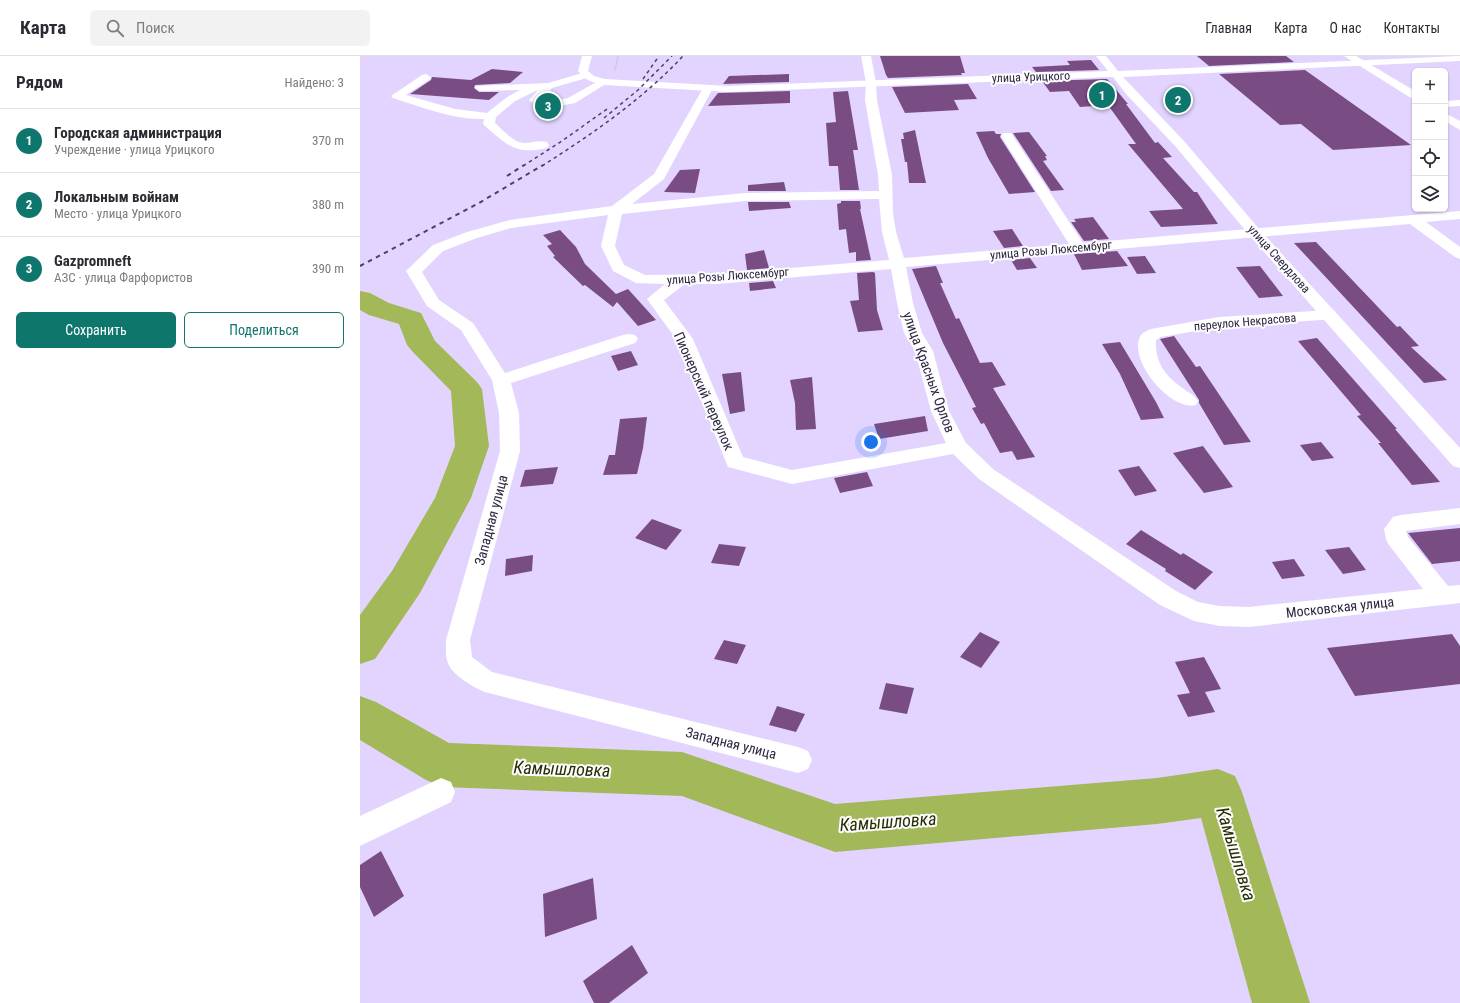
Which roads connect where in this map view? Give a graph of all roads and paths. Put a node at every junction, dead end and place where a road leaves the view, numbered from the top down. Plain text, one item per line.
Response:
1 (587, 56) edge
2 (866, 56) edge
3 (1101, 56) edge
4 (1349, 56) edge
5 (1460, 58) edge
6 (1360, 63) junction
7 (1117, 74) junction
8 (586, 75) junction
9 (426, 77) dead end
10 (604, 82) junction
11 (871, 83) junction
12 (535, 86) junction
13 (549, 86) junction
14 (480, 88) dead end
15 (703, 88) junction
16 (1412, 94) edge
17 (1460, 103) edge
18 (1448, 104) edge
19 (490, 116) junction
20 (1448, 118) edge
21 (1460, 126) edge
22 (1007, 136) dead end
23 (543, 145) dead end
24 (886, 195) junction
25 (616, 210) junction
26 (1460, 215) edge
27 (1413, 220) junction
28 (1255, 233) junction
29 (1078, 247) junction
30 (1460, 254) edge
31 (898, 263) junction
32 (682, 279) junction
33 (1329, 315) junction
34 (629, 339) dead end
35 (500, 380) junction
36 (1189, 401) dead end
37 (958, 447) junction
38 (1460, 461) edge
39 (1460, 516) edge
40 (1451, 595) edge
41 (1220, 616) joint
42 (798, 760) dead end
43 (441, 792) dead end
44 (360, 831) edge

1 - 8 street
2 - 11 street, улица Красных Орлов
3 - 7 street, улица Свердлова
4 - 6 street
5 - 6 street, улица Урицкого
6 - 7 street, улица Урицкого
6 - 16 street
7 - 11 street, улица Урицкого
7 - 28 street, улица Свердлова
8 - 10 street
8 - 13 street
9 - 19 street
10 - 13 street
10 - 15 street, улица Урицкого
11 - 15 street, улица Урицкого
11 - 24 street, улица Красных Орлов
12 - 13 street
12 - 14 street
12 - 19 street
15 - 25 street
17 - 18 street
19 - 23 street
20 - 21 street
22 - 29 street
24 - 25 street
24 - 31 street, улица Красных Орлов
25 - 32 street, улица Розы Люксембург
25 - 35 street, Западная улица
26 - 27 street, улица Розы Люксембург
27 - 28 street, улица Розы Люксембург
27 - 30 street
28 - 29 street, улица Розы Люксембург
28 - 33 street, улица Свердлова
29 - 31 street, улица Розы Люксембург
31 - 32 street, улица Розы Люксембург
31 - 37 street, улица Красных Орлов
32 - 37 street, Пионерский переулок
33 - 36 street, переулок Некрасова
33 - 38 street, улица Свердлова
34 - 35 street
35 - 42 street, Западная улица
37 - 41 street, улица Красных Орлов
39 - 40 street
40 - 41 street, Московская улица
43 - 44 street

